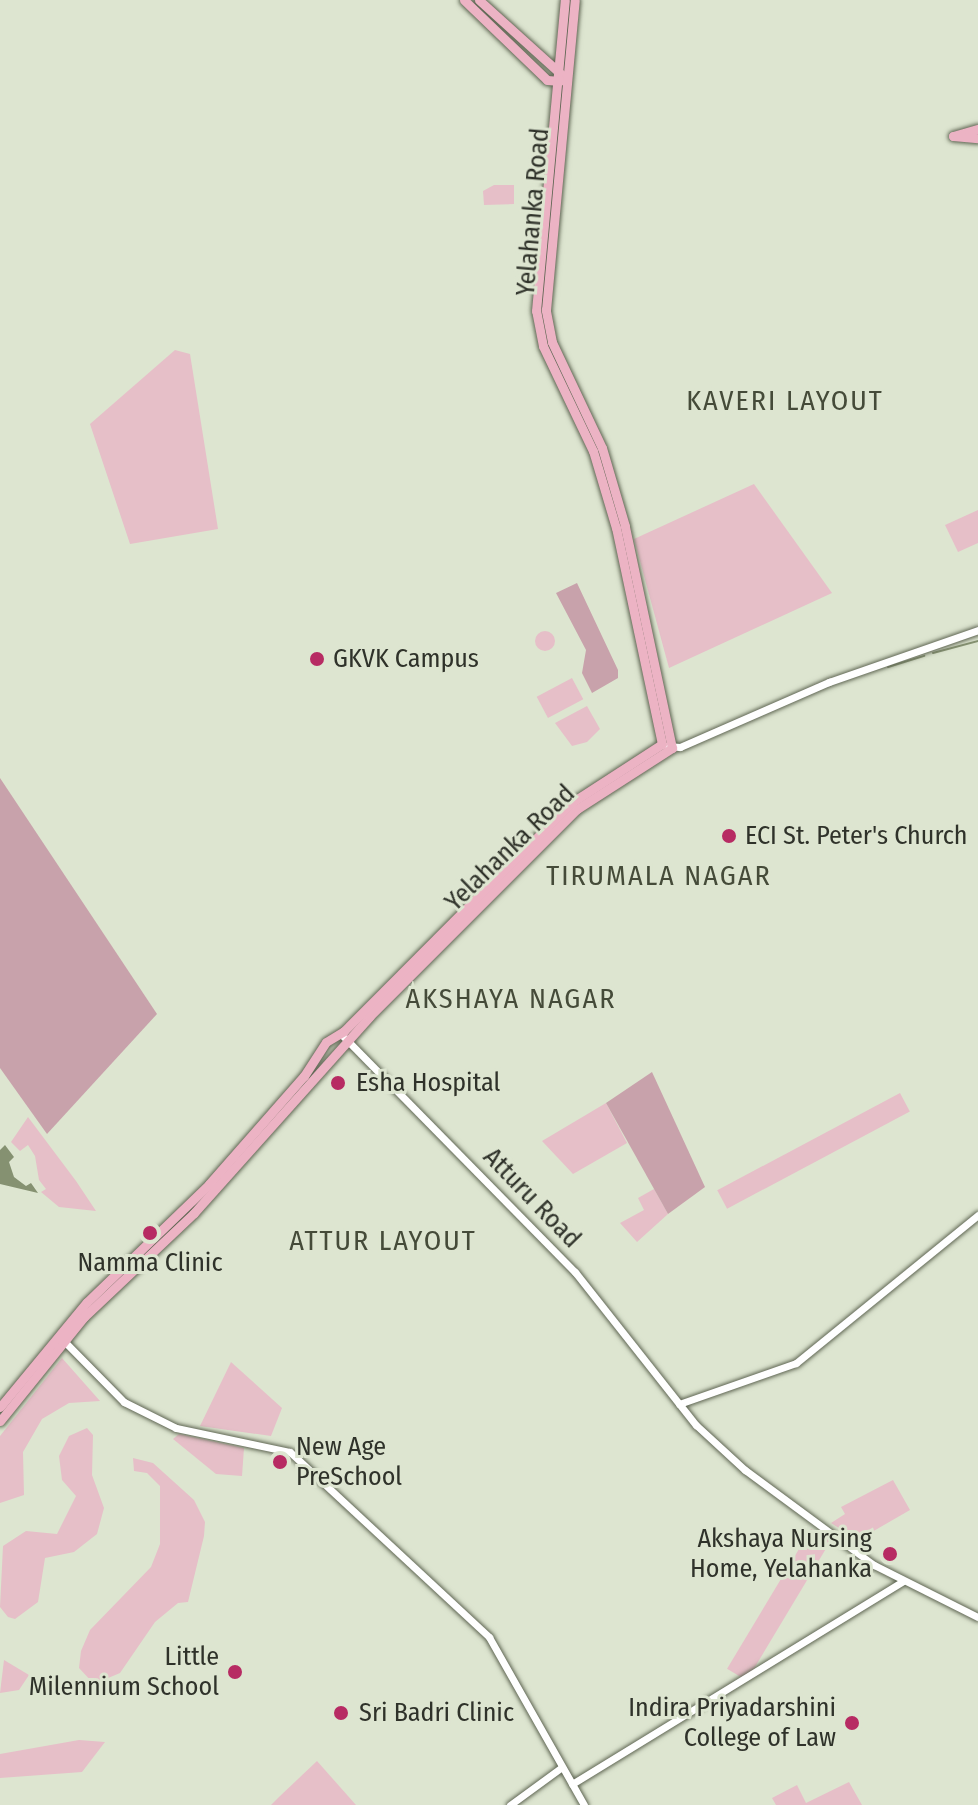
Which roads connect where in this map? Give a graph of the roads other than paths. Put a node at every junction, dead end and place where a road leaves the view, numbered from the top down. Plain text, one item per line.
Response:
1 (464, 0) edge
2 (479, 0) edge
3 (565, 0) edge
4 (575, 0) edge
5 (562, 78) junction
6 (978, 129) edge
7 (978, 138) edge
8 (978, 630) edge
9 (662, 744) junction
10 (672, 748) junction
11 (345, 1038) junction
12 (978, 1215) edge
13 (61, 1338) junction
14 (679, 1404) junction
15 (0, 1407) edge
16 (0, 1421) edge
17 (903, 1581) junction
18 (978, 1617) edge
19 (562, 1767) junction
20 (572, 1784) junction
21 (510, 1805) edge
22 (584, 1805) edge

1 - 5 main road
2 - 5 main road
3 - 5 main road, Yelahanka Road
4 - 5 main road, Yelahanka Road
5 - 9 main road, Yelahanka Road
5 - 10 main road, Yelahanka Road
6 - 7 main road
8 - 10 street
9 - 10 street
9 - 11 main road, Yelahanka Road
10 - 11 main road, Yelahanka Road
11 - 13 main road, Yelahanka Road
11 - 13 main road, Yelahanka Road
11 - 14 street, Atturu Road
12 - 14 street
13 - 15 main road, Yelahanka Road
13 - 16 main road, Yelahanka Road
13 - 19 street
14 - 17 street, Atturu Road
17 - 18 street, Atturu Road
17 - 20 street
19 - 20 street
19 - 21 street
20 - 22 street

